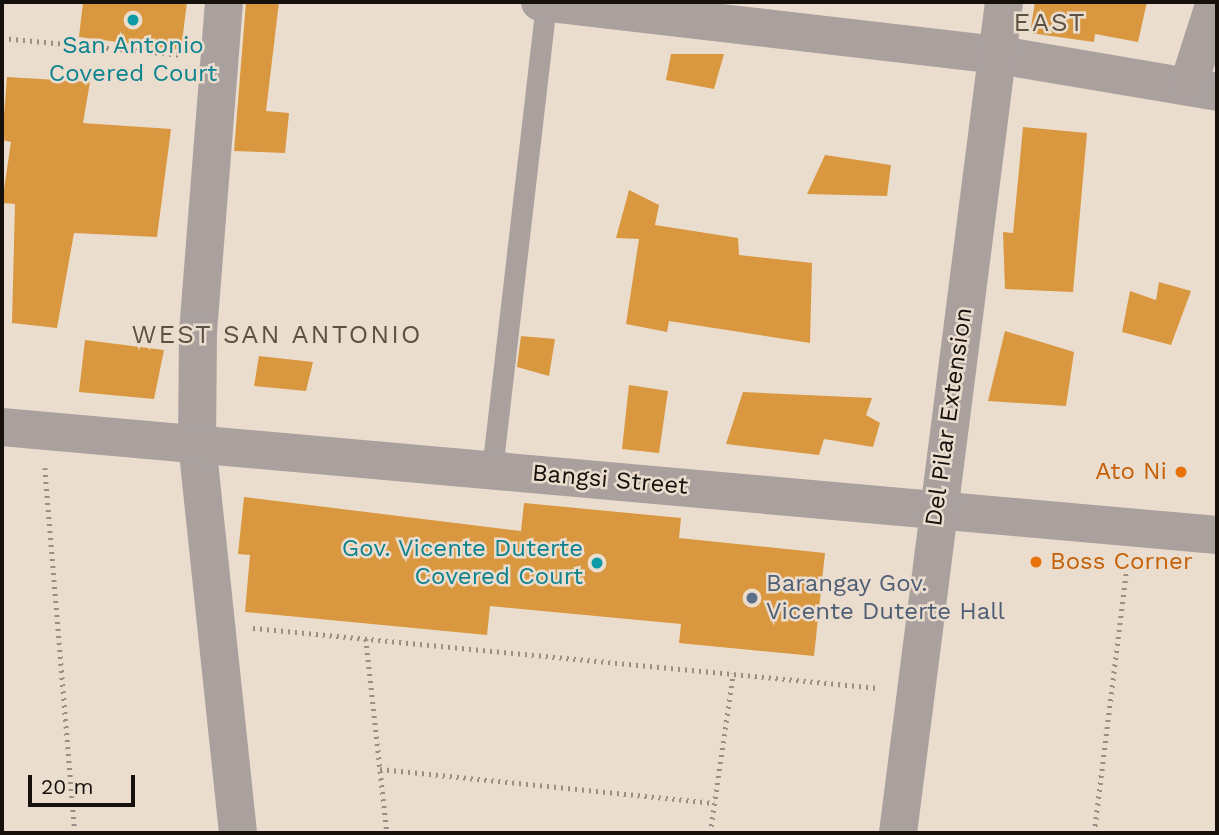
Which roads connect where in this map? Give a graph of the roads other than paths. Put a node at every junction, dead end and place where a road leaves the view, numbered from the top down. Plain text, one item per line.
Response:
1 (224, 2) edge
2 (540, 2) edge
3 (1004, 2) edge
4 (1215, 2) edge
5 (546, 3) edge
6 (999, 55) junction
7 (1203, 88) edge
8 (2, 427) edge
9 (197, 443) junction
10 (492, 470) junction
11 (935, 508) junction
12 (1217, 535) edge
13 (238, 833) edge
14 (898, 833) edge

1 - 9 street
2 - 5 street
3 - 6 street, Del Pilar Extension
4 - 7 street
5 - 6 street
5 - 10 lane
6 - 7 street
6 - 11 street, Del Pilar Extension
8 - 9 street, Bangsi Street
9 - 10 street, Bangsi Street
9 - 13 street
10 - 11 street, Bangsi Street
11 - 12 street, Bangsi Street
11 - 14 street, Del Pilar Extension

